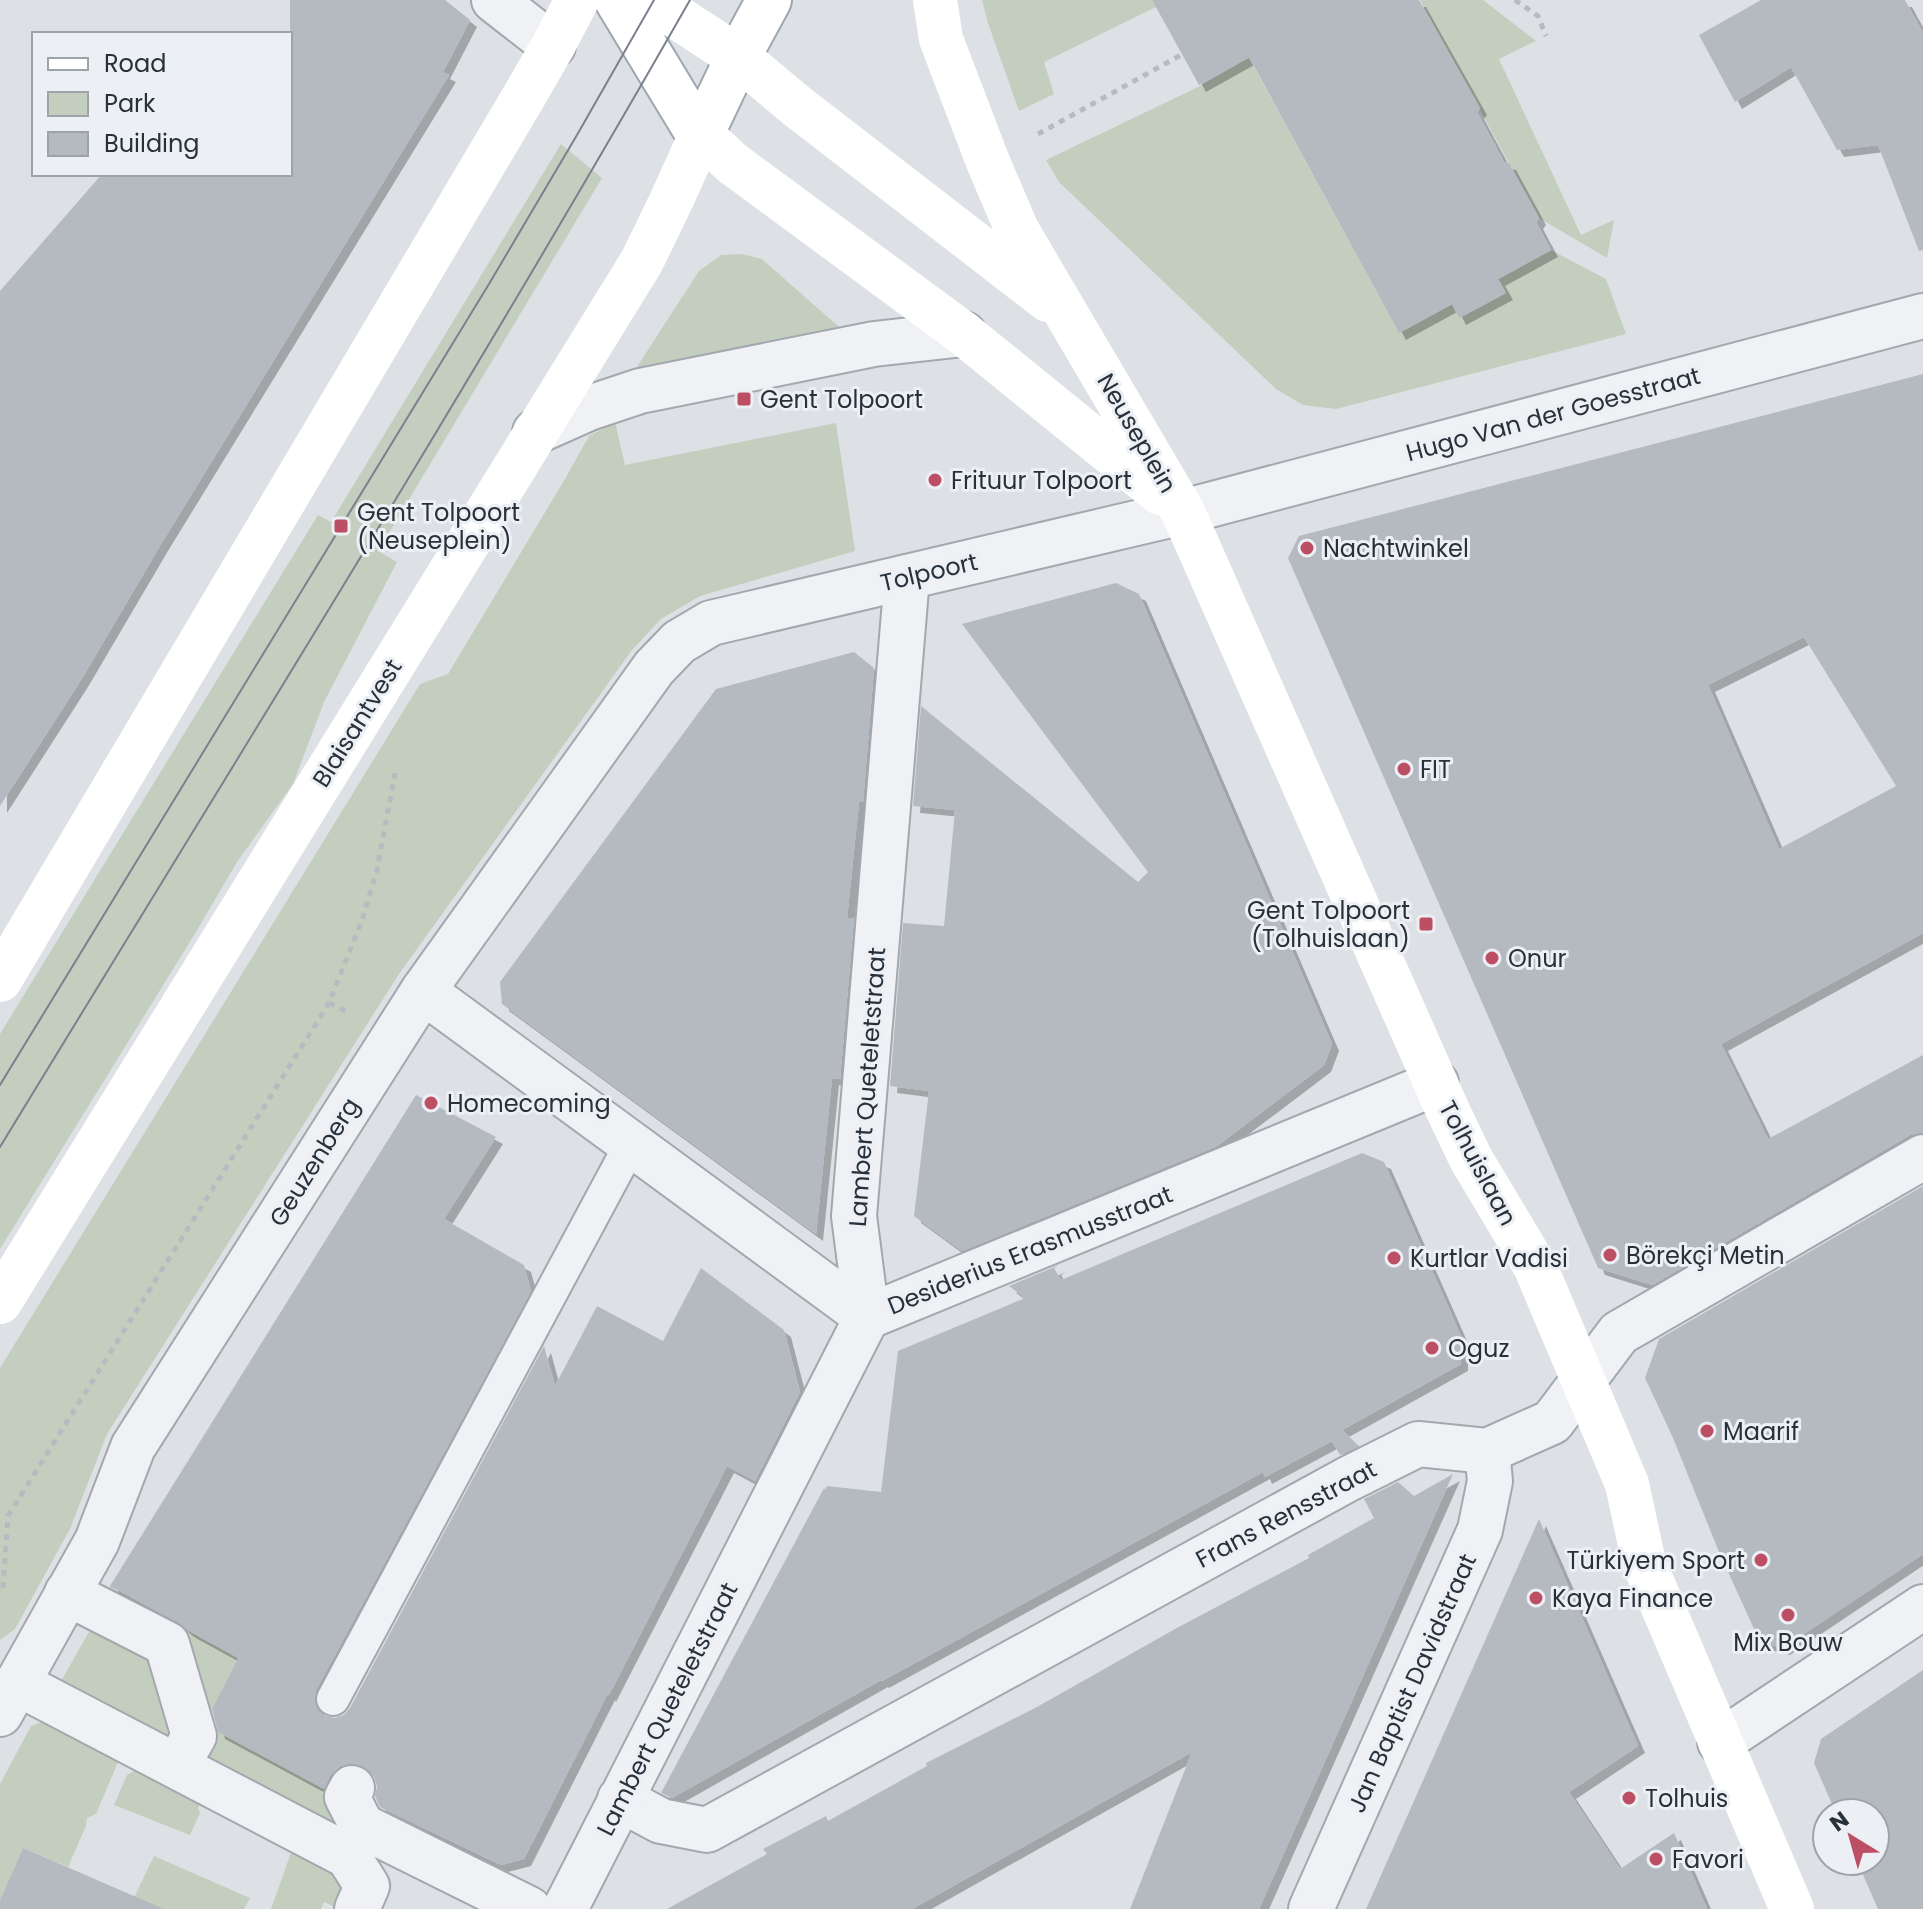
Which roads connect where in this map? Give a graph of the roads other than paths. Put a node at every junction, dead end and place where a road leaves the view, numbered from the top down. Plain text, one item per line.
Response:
1 (494, 0) edge
2 (577, 0) edge
3 (617, 0) edge
4 (651, 0) edge
5 (769, 0) edge
6 (935, 0) edge
7 (553, 46) junction
8 (738, 57) junction
9 (700, 137) junction
10 (1923, 316) edge
11 (1069, 317) junction
12 (964, 334) junction
13 (535, 432) junction
14 (1183, 512) junction
15 (907, 577) junction
16 (679, 642) joint
17 (0, 980) edge
18 (423, 991) junction
19 (1436, 1083) junction
20 (631, 1144) junction
21 (1923, 1157) edge
22 (0, 1302) edge
23 (867, 1317) junction
24 (1584, 1380) junction
25 (1487, 1451) junction
26 (67, 1593) junction
27 (1923, 1607) edge
28 (8, 1698) edge
29 (333, 1699) dead end
30 (1720, 1742) junction
31 (177, 1766) junction
32 (620, 1799) junction
33 (354, 1824) junction
34 (357, 1909) edge
35 (529, 1909) edge
36 (565, 1909) edge
37 (1311, 1909) edge
38 (1792, 1909) edge

1 - 7 street
2 - 7 street
3 - 9 street, Neuseplein
4 - 8 street, Neuseplein
5 - 8 street
6 - 11 street, Neuseplein
7 - 17 street
8 - 9 street
8 - 11 street, Neuseplein
9 - 12 street, Neuseplein
9 - 13 street, Blaisantvest
10 - 14 street, Hugo Van der Goesstraat
11 - 14 street, Neuseplein
12 - 13 street
12 - 14 street, Neuseplein
13 - 22 street, Blaisantvest
14 - 15 street, Tolpoort
14 - 19 street, Tolhuislaan
15 - 16 street, Tolpoort
15 - 23 street, Lambert Queteletstraat
16 - 18 street, Geuzenberg
18 - 20 street, Desiderius Erasmusstraat
18 - 26 street, Geuzenberg
19 - 23 street, Desiderius Erasmusstraat
19 - 24 street, Tolhuislaan
20 - 23 street, Desiderius Erasmusstraat
20 - 29 lane
21 - 24 street, Frans Rensstraat
23 - 32 street, Lambert Queteletstraat
24 - 25 street, Frans Rensstraat
24 - 30 street, Tolhuislaan
25 - 32 street, Frans Rensstraat
25 - 37 street, Jan Baptist Davidstraat
26 - 28 street, Geuzenberg
26 - 31 street
27 - 30 street
28 - 31 street
30 - 38 street, Tolhuislaan
31 - 33 street
32 - 36 street, Lambert Queteletstraat
33 - 34 street
33 - 35 street

